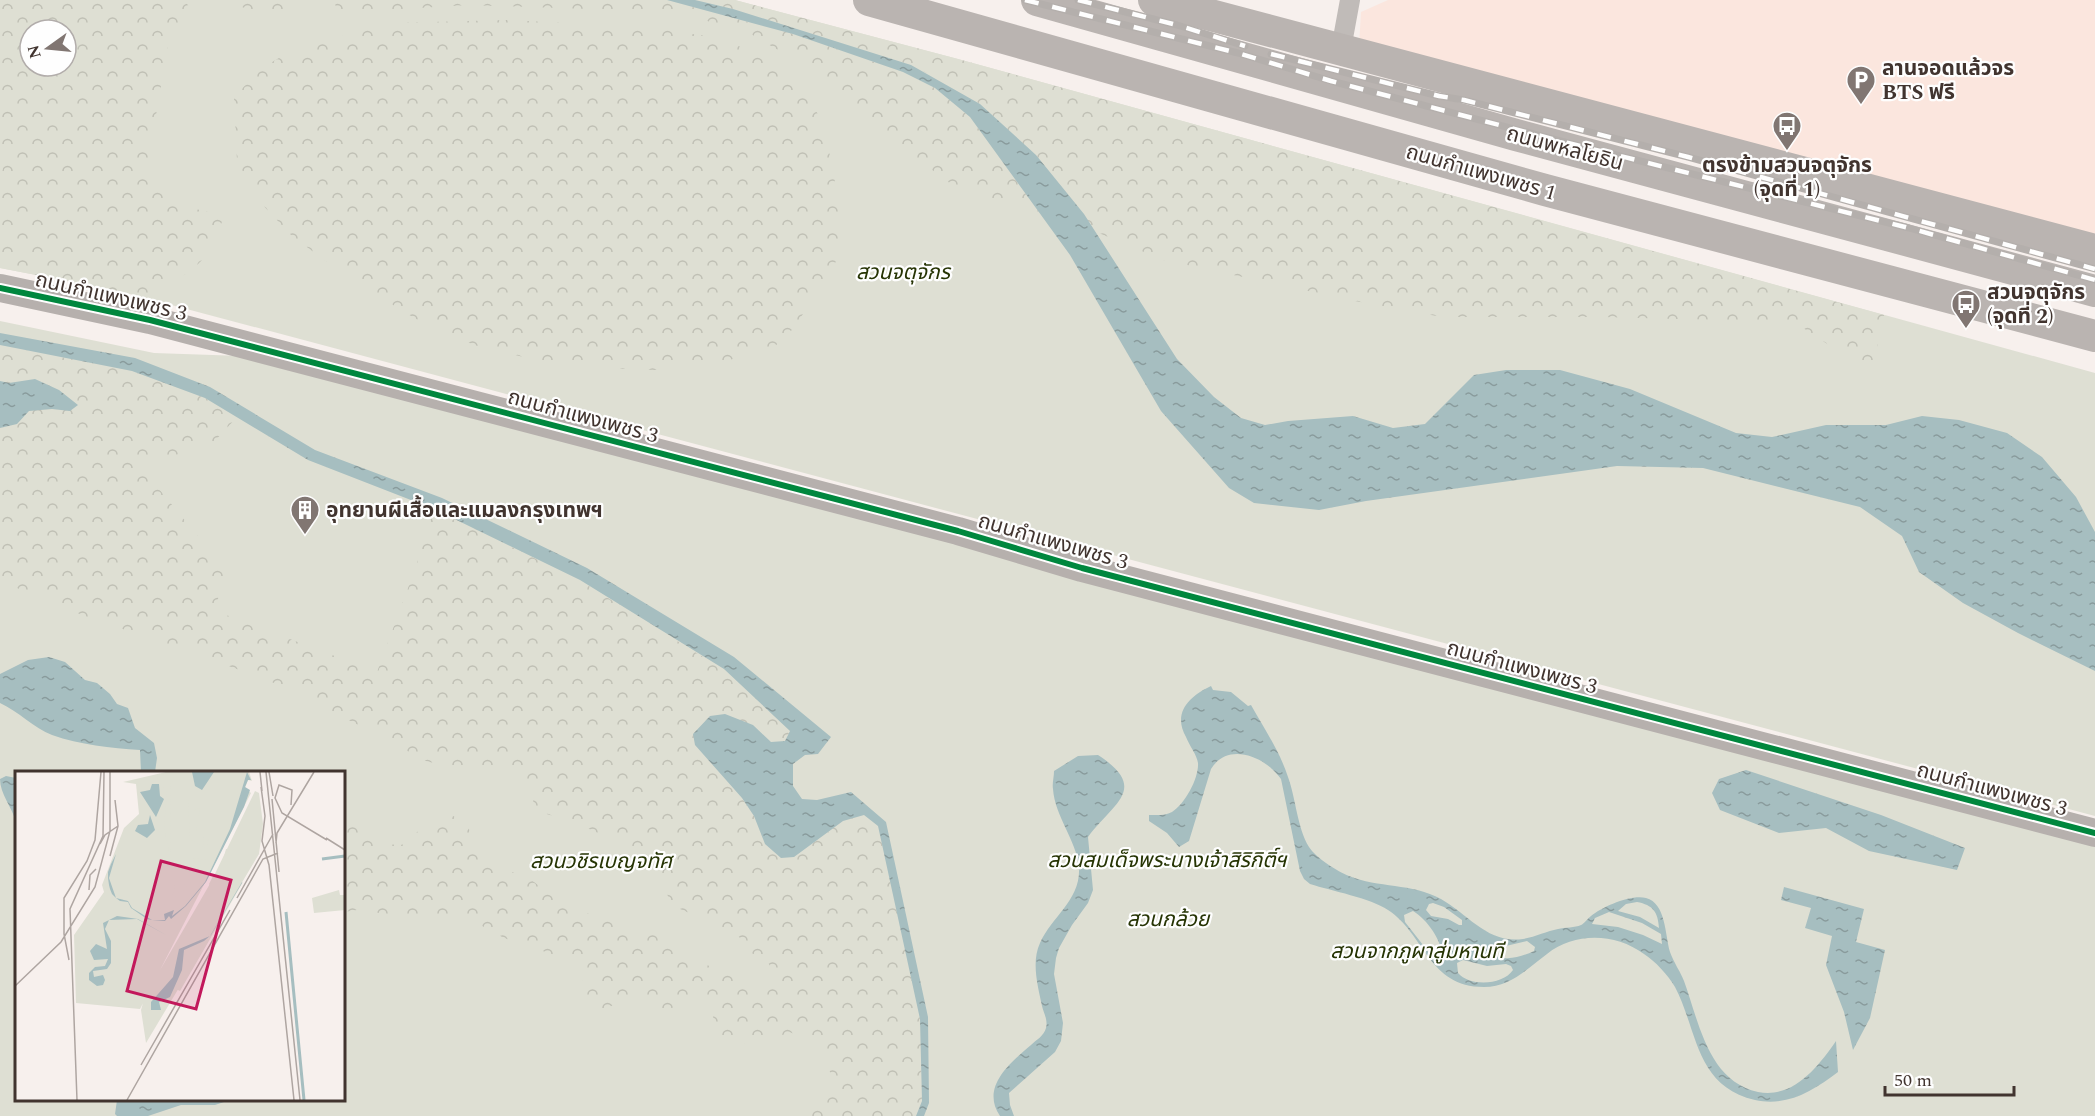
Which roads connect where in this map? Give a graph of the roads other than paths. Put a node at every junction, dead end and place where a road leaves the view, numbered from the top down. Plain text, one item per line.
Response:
1 (869, 0) edge
2 (1037, 0) edge
3 (1154, 0) edge
4 (1350, 0) edge
5 (1341, 50) junction
6 (2049, 237) junction
7 (2095, 249) edge
8 (2095, 279) edge
9 (0, 288) edge
10 (2095, 291) edge
11 (2095, 336) edge
12 (2095, 833) edge

1 - 11 main road, ถนนกำแพงเพชร 1
2 - 10 main road, ถนนพหลโยธิน
3 - 5 main road, ถนนพหลโยธิน
4 - 5 street
5 - 6 main road, ถนนพหลโยธิน
6 - 7 main road, ถนนพหลโยธิน
6 - 8 main road
9 - 12 street, ถนนกำแพงเพชร 3

